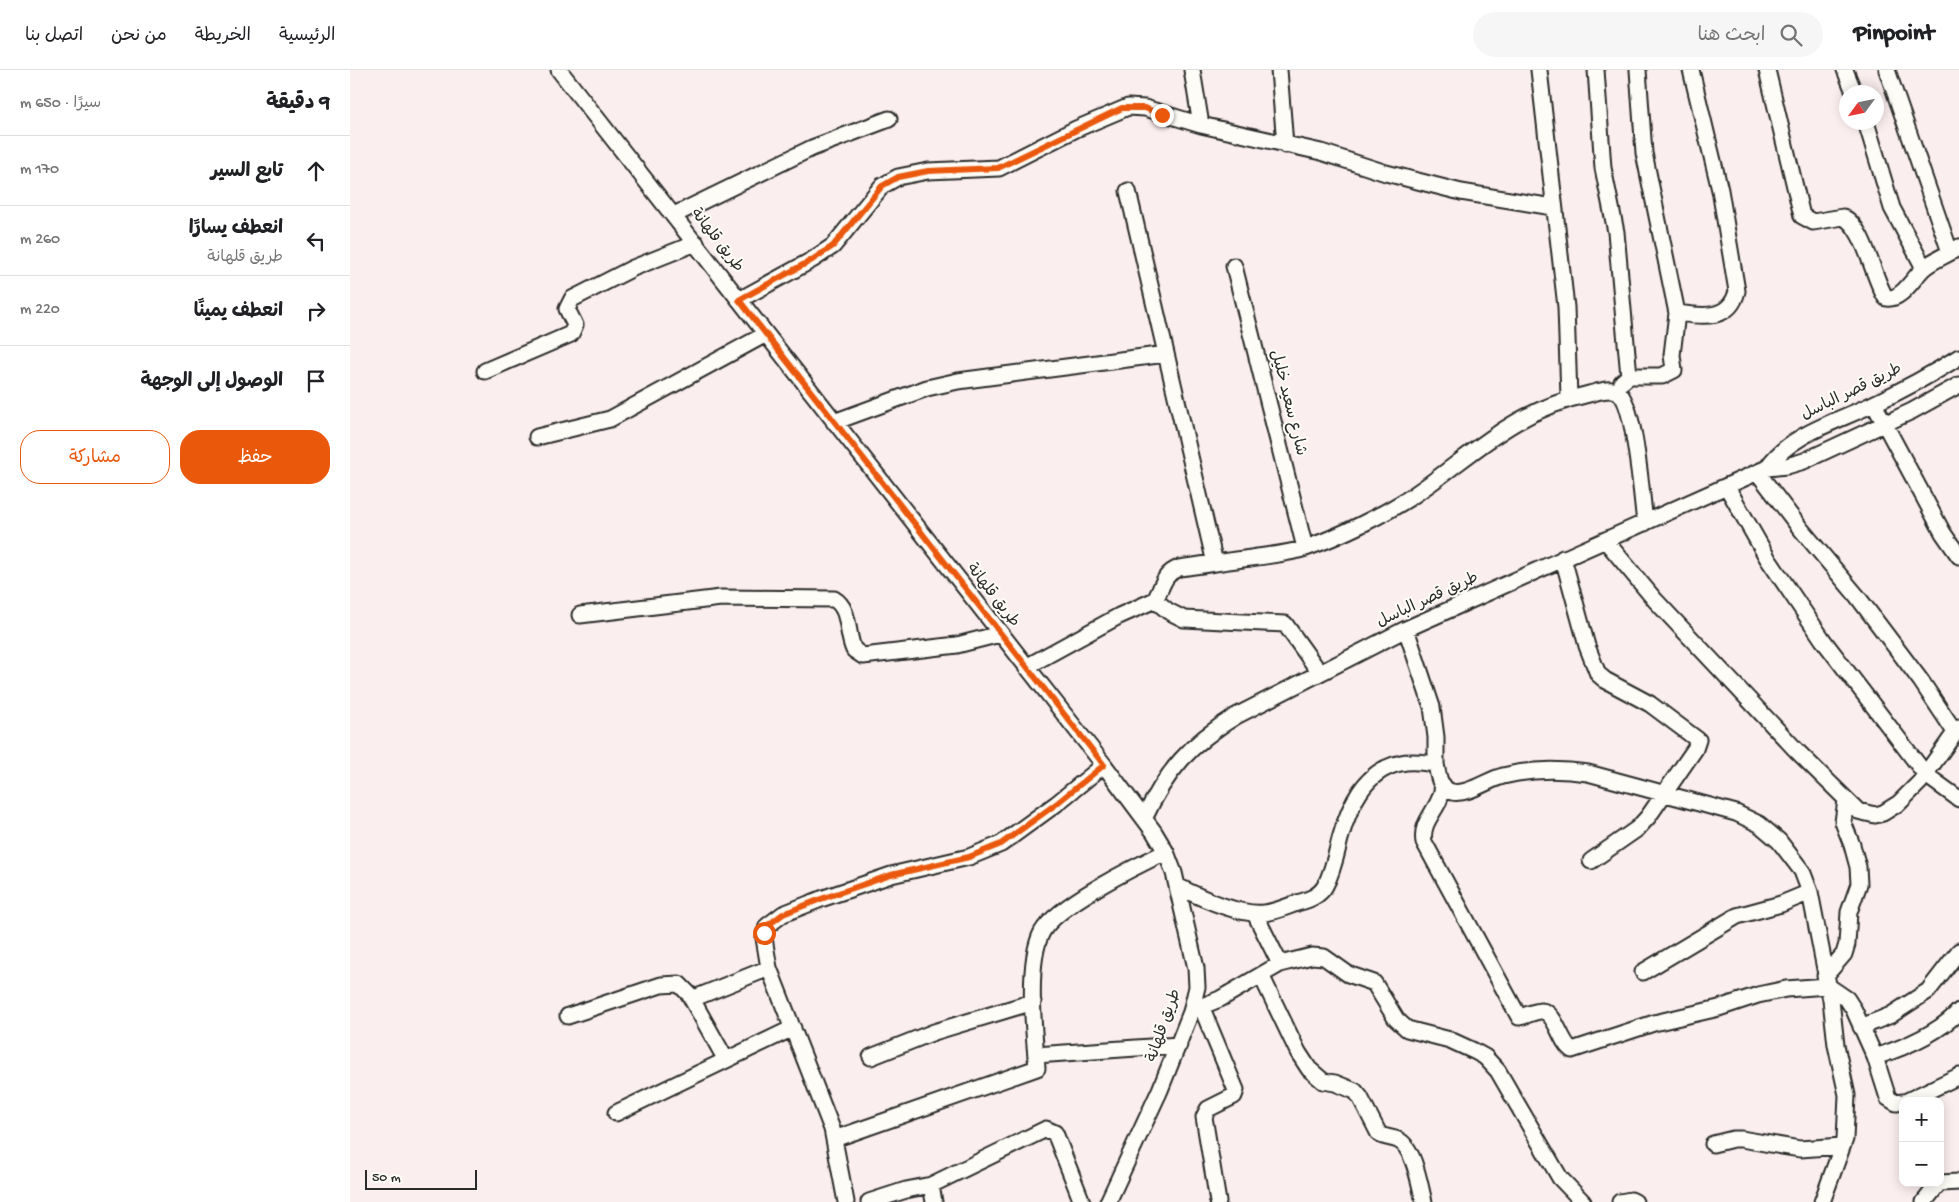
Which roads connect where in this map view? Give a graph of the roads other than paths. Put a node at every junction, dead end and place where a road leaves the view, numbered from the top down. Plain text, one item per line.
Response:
1 (559, 70) edge
2 (1192, 70) edge
3 (1279, 70) edge
4 (1539, 70) edge
5 (1596, 70) edge
6 (1638, 70) edge
7 (1691, 70) edge
8 (1767, 70) edge
9 (1845, 70) edge
10 (1887, 70) edge
11 (1851, 85) edge
12 (889, 119) dead end
13 (1201, 126) junction
14 (1868, 130) edge
15 (1285, 145) junction
16 (1128, 191) dead end
17 (1554, 207) junction
18 (674, 215) junction
19 (696, 243) junction
20 (1956, 251) edge
21 (1234, 266) dead end
22 (1924, 268) junction
23 (739, 300) junction
24 (1677, 313) junction
25 (766, 334) junction
26 (1166, 354) junction
27 (1959, 357) edge
28 (485, 371) dead end
29 (1628, 376) junction
30 (1959, 386) edge
31 (1614, 390) junction
32 (1569, 398) junction
33 (1874, 404) junction
34 (834, 422) junction
35 (1884, 424) junction
36 (537, 437) dead end
37 (1763, 470) junction
38 (1727, 487) junction
39 (1645, 523) junction
40 (1605, 540) junction
41 (1305, 548) junction
42 (1959, 556) edge
43 (1563, 558) junction
44 (1215, 563) junction
45 (1155, 600) junction
46 (580, 615) dead end
47 (1406, 629) junction
48 (1000, 634) junction
49 (1026, 667) junction
50 (1320, 673) junction
51 (1957, 730) edge
52 (1436, 764) junction
53 (1104, 765) junction
54 (1926, 775) junction
55 (1443, 785) junction
56 (1666, 793) junction
57 (1959, 799) edge
58 (1846, 800) junction
59 (1144, 819) junction
60 (1166, 852) junction
61 (1592, 861) dead end
62 (1177, 886) junction
63 (1810, 892) junction
64 (1255, 914) junction
65 (1959, 951) edge
66 (1280, 964) junction
67 (769, 968) junction
68 (1643, 972) dead end
69 (1261, 976) junction
70 (1826, 981) junction
71 (692, 999) junction
72 (1033, 1002) junction
73 (1196, 1008) junction
74 (1959, 1011) edge
75 (568, 1016) dead end
76 (793, 1028) junction
77 (1861, 1028) junction
78 (1179, 1045) junction
79 (1036, 1055) junction
80 (871, 1057) dead end
81 (1875, 1057) junction
82 (726, 1060) junction
83 (1959, 1076) edge
84 (1915, 1097) edge
85 (1899, 1103) edge
86 (616, 1113) dead end
87 (834, 1140) junction
88 (1713, 1144) dead end
89 (1842, 1146) junction
90 (1959, 1182) edge
91 (1944, 1183) edge
92 (930, 1185) junction
93 (1937, 1187) edge
94 (846, 1202) edge
95 (869, 1202) edge
96 (934, 1202) edge
97 (1082, 1202) edge
98 (1108, 1202) edge
99 (1218, 1202) edge
100 (1424, 1202) edge
101 (1584, 1202) edge
102 (1620, 1202) edge
103 (1635, 1202) edge
104 (1822, 1202) edge
105 (1924, 1202) edge

1 - 18 street, طريق قلهانة
2 - 13 street
3 - 15 street
4 - 17 street
5 - 29 street
6 - 24 street
7 - 24 street
8 - 22 street
9 - 11 street
10 - 20 street
12 - 18 street
13 - 15 street
13 - 23 street
14 - 22 street
15 - 17 street
16 - 26 street
17 - 32 street
18 - 19 street, طريق قلهانة
19 - 23 street, طريق قلهانة
19 - 28 street
20 - 22 street
21 - 41 street, شارع سعيد خليل
23 - 25 street, طريق قلهانة
24 - 29 street
25 - 34 street, طريق قلهانة
25 - 36 street
26 - 34 street
26 - 44 street
27 - 33 street, طريق قصر الباسل
29 - 31 street
30 - 35 street, طريق قصر الباسل
31 - 32 street
31 - 39 street
32 - 41 street
33 - 35 street
33 - 37 street, طريق قصر الباسل
34 - 48 street, طريق قلهانة
35 - 37 street, طريق قصر الباسل
35 - 42 street
37 - 38 street, طريق قصر الباسل
37 - 51 street
38 - 39 street, طريق قصر الباسل
38 - 54 street
39 - 40 street, طريق قصر الباسل
40 - 43 street, طريق قصر الباسل
40 - 58 street
41 - 44 street
43 - 47 street, طريق قصر الباسل
43 - 56 street
44 - 45 street
45 - 49 street
45 - 50 street
46 - 48 street
47 - 50 street, طريق قصر الباسل
47 - 52 street
48 - 49 street, طريق قلهانة
49 - 53 street, طريق قلهانة
50 - 59 street, طريق قصر الباسل
51 - 54 street
52 - 55 street
52 - 64 street
53 - 59 street, طريق قلهانة
53 - 67 street
54 - 57 street
54 - 58 street
55 - 56 street
55 - 70 street
56 - 61 street
56 - 63 street
58 - 70 street
59 - 60 street, طريق قلهانة
60 - 62 street, طريق قلهانة
60 - 72 street
62 - 64 street
62 - 73 street, طريق قلهانة
63 - 68 street
63 - 70 street
64 - 66 street
65 - 77 street
66 - 69 street
66 - 101 street
67 - 71 street
67 - 76 street
69 - 73 street
69 - 100 street
70 - 77 street
70 - 89 street
71 - 75 street
71 - 82 street
72 - 79 street
72 - 80 street
73 - 78 street, طريق قلهانة
73 - 99 street
74 - 81 street
76 - 82 street
76 - 87 street
77 - 81 street
78 - 79 street
78 - 98 street, طريق قلهانة
79 - 87 street
81 - 85 street
82 - 86 street
83 - 84 street
87 - 94 street
88 - 89 street
89 - 104 street
90 - 91 street
92 - 95 street
92 - 96 street
92 - 97 street
93 - 105 street
102 - 103 street

